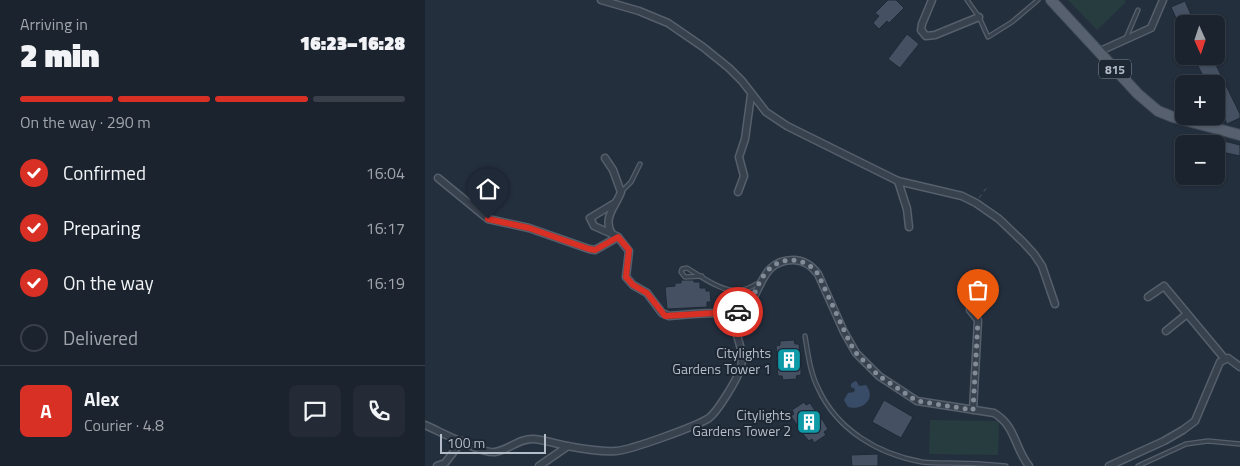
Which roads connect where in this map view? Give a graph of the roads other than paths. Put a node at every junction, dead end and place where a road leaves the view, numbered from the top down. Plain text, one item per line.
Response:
1 (601, 0) edge
2 (932, 0) edge
3 (967, 0) edge
4 (1038, 0) edge
5 (1051, 0) edge
6 (1163, 0) edge
7 (1138, 10) dead end
8 (979, 17) junction
9 (1126, 39) junction
10 (1098, 52) junction
11 (751, 94) junction
12 (1240, 135) edge
13 (605, 158) dead end
14 (640, 164) dead end
15 (438, 178) dead end
16 (898, 181) junction
17 (621, 192) junction
18 (738, 192) dead end
19 (616, 202) junction
20 (909, 227) dead end
21 (615, 236) junction
22 (689, 269) junction
23 (689, 276) junction
24 (702, 276) junction
25 (761, 282) junction
26 (972, 294) dead end
27 (1148, 297) dead end
28 (1055, 304) dead end
29 (1187, 314) junction
30 (734, 315) junction
31 (1166, 331) dead end
32 (805, 336) dead end
33 (1224, 358) junction
34 (1240, 367) edge
35 (973, 410) junction
36 (425, 425) edge
37 (462, 441) junction
38 (1240, 444) edge
39 (568, 446) junction
40 (445, 464) edge
41 (437, 466) edge
42 (539, 466) edge
43 (1006, 466) edge
44 (1029, 466) edge
45 (1109, 466) edge
46 (1138, 466) edge

1 - 11 street
2 - 8 street
3 - 8 lane
4 - 8 lane
5 - 10 main road, 815
6 - 9 street
7 - 9 lane
9 - 10 street
10 - 12 main road, 815
11 - 16 street
11 - 18 street
13 - 17 street
14 - 17 lane
15 - 21 street
16 - 20 street
16 - 28 street
17 - 19 street
19 - 21 street
19 - 21 street
21 - 30 street
22 - 23 lane
22 - 23 lane
22 - 24 lane
23 - 24 lane
24 - 25 lane
25 - 30 street
25 - 35 street
26 - 35 street
27 - 29 street
29 - 31 street
29 - 33 street
30 - 39 street
32 - 43 lane
33 - 34 street
33 - 45 street
35 - 44 street
36 - 37 street
37 - 39 street
37 - 40 street
38 - 46 lane
39 - 42 street
40 - 41 street

